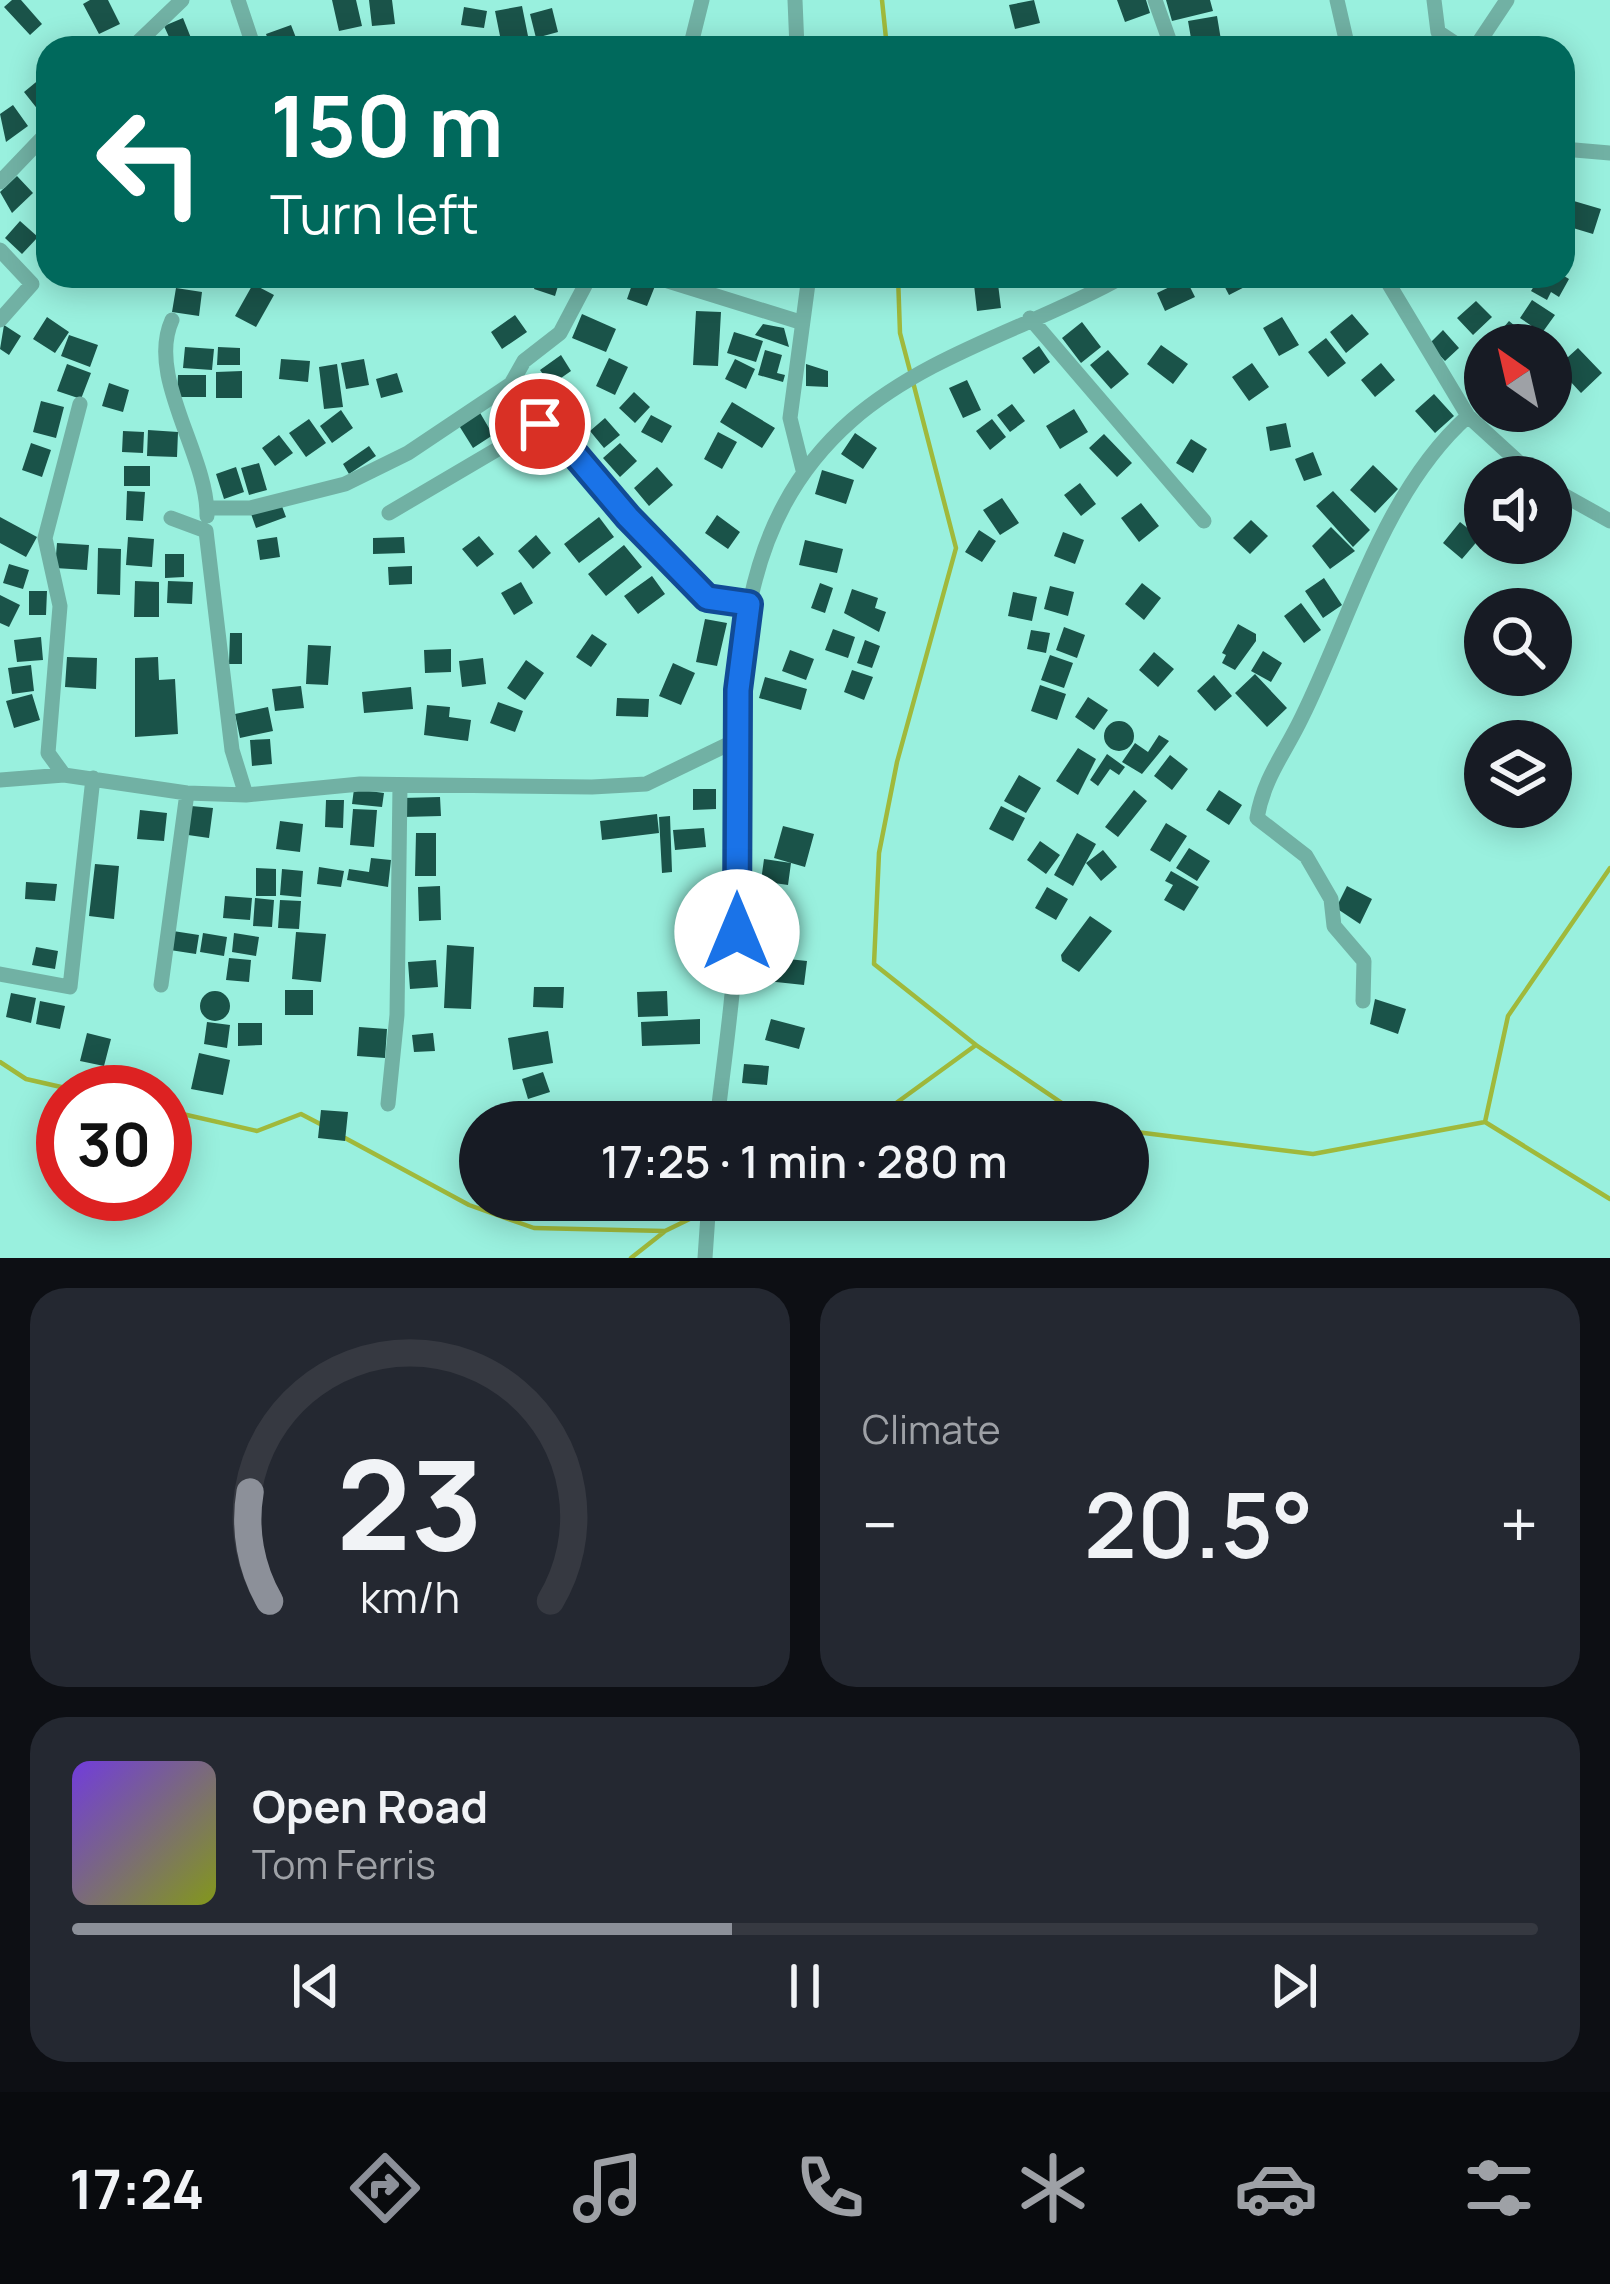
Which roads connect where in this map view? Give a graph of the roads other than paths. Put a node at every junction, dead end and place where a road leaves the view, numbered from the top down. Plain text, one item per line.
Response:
1 (182, 0) edge
2 (238, 0) edge
3 (702, 0) edge
4 (795, 0) edge
5 (1155, 0) edge
6 (1337, 0) edge
7 (1434, 0) edge
8 (1507, 0) edge
9 (144, 36) edge
10 (250, 36) edge
11 (693, 36) edge
12 (796, 36) edge
13 (1168, 36) edge
14 (1345, 36) edge
15 (1444, 36) edge
16 (1483, 36) edge
17 (36, 144) edge
18 (1575, 150) edge
19 (1610, 153) edge
20 (0, 182) edge
21 (0, 250) edge
22 (584, 288) edge
23 (691, 288) edge
24 (807, 288) edge
25 (1097, 288) edge
26 (1391, 288) edge
27 (1030, 318) junction
28 (0, 320) edge
29 (172, 320) dead end
30 (800, 322) junction
31 (80, 404) dead end
32 (1464, 409) edge
33 (1464, 420) edge
34 (1486, 432) edge
35 (1512, 456) edge
36 (803, 470) junction
37 (1572, 500) edge
38 (207, 508) junction
39 (388, 513) dead end
40 (171, 518) dead end
41 (1204, 521) dead end
42 (1610, 521) edge
43 (206, 531) junction
44 (749, 604) junction
45 (737, 740) junction
46 (64, 775) junction
47 (93, 778) junction
48 (0, 780) edge
49 (400, 784) junction
50 (187, 793) junction
51 (246, 795) junction
52 (0, 974) edge
53 (161, 985) dead end
54 (1363, 1001) dead end
55 (719, 1101) edge
56 (388, 1104) dead end
57 (708, 1221) edge
58 (705, 1258) edge

1 - 9 street
2 - 10 street
3 - 11 street
4 - 12 street
5 - 13 street
6 - 14 street
7 - 15 street
8 - 16 street
17 - 20 street
18 - 19 street
21 - 28 street
22 - 38 street
23 - 30 street
24 - 30 street
25 - 27 street
26 - 32 street
27 - 36 street
27 - 41 street
29 - 38 street
30 - 36 street
31 - 46 street
33 - 54 street
34 - 35 street
36 - 44 street
37 - 42 street
38 - 43 street
39 - 44 street
40 - 43 street
43 - 51 street
44 - 45 street
45 - 49 street
45 - 55 street
46 - 47 street
46 - 48 street
47 - 50 street
47 - 52 street
49 - 51 street
49 - 56 street
50 - 51 street
50 - 53 street
57 - 58 street

